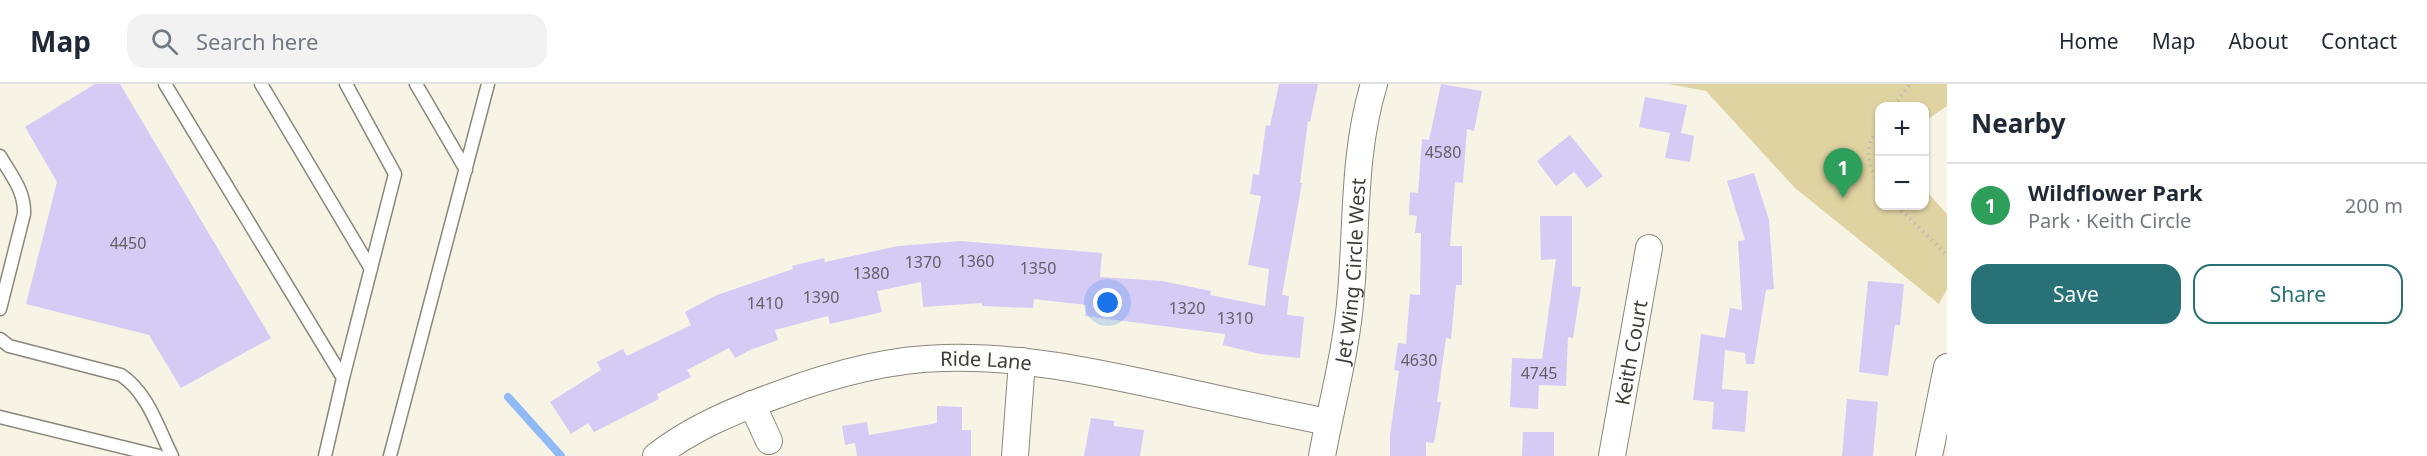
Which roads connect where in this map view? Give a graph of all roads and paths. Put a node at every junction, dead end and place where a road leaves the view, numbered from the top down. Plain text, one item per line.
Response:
1 (165, 84) edge
2 (261, 84) edge
3 (346, 84) edge
4 (416, 84) edge
5 (488, 84) edge
6 (1374, 84) edge
7 (1910, 84) edge
8 (1897, 102) edge
9 (1875, 134) edge
10 (0, 156) edge
11 (466, 170) junction
12 (1875, 174) edge
13 (1900, 210) edge
14 (1649, 248) dead end
15 (1947, 255) edge
16 (371, 269) junction
17 (0, 309) edge
18 (0, 339) edge
19 (1022, 361) junction
20 (1947, 367) edge
21 (343, 378) junction
22 (752, 404) junction
23 (0, 417) edge
24 (1328, 422) junction
25 (769, 441) dead end
26 (159, 456) edge
27 (172, 456) edge
28 (325, 456) edge
29 (390, 456) edge
30 (656, 456) edge
31 (1015, 456) edge
32 (1322, 456) edge
33 (1612, 456) edge
34 (1929, 456) edge

1 - 21 lane
2 - 16 lane
3 - 16 lane
4 - 11 lane
5 - 11 lane
6 - 24 street, Jet Wing Circle West
7 - 8 path
9 - 12 path
10 - 17 lane
11 - 29 lane
13 - 15 path
14 - 33 street, Keith Court
16 - 21 lane
18 - 27 lane
19 - 22 street, Ride Lane
19 - 24 street, Ride Lane
19 - 31 street
20 - 34 street
21 - 28 lane
22 - 25 street
22 - 30 street, Ride Lane
23 - 26 lane
24 - 32 street, Jet Wing Circle West

